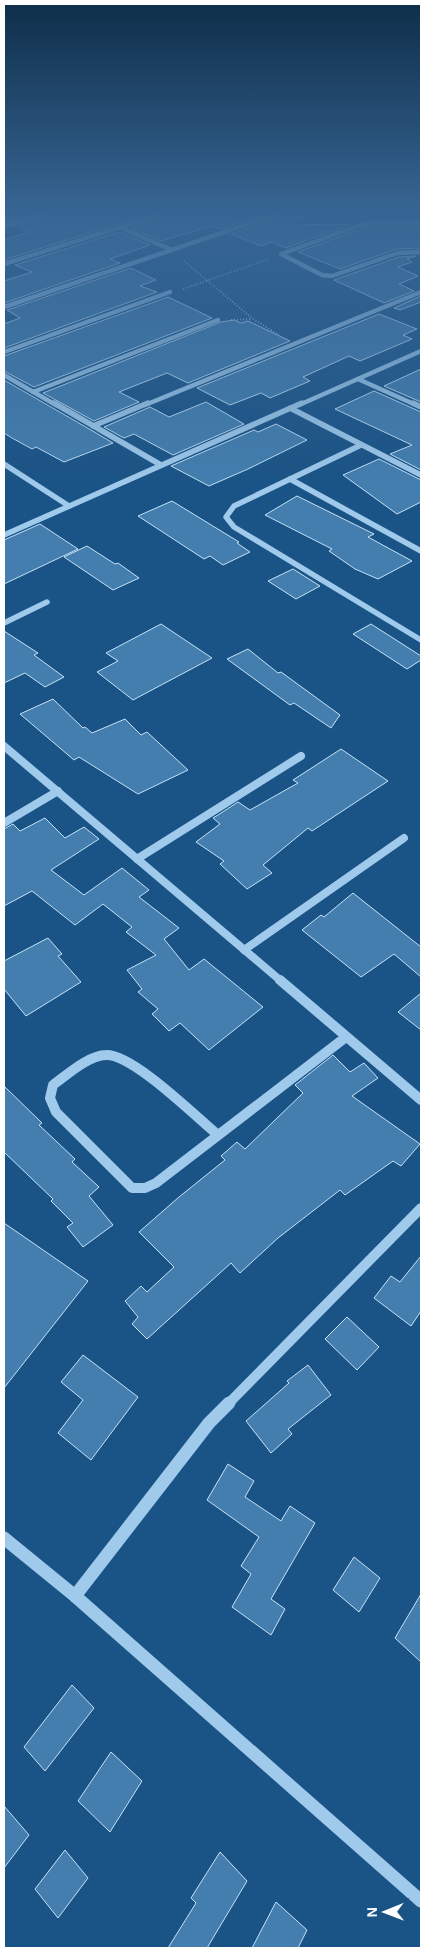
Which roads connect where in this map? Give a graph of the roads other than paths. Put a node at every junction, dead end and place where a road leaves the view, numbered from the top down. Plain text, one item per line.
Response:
1 (18, 302) edge
2 (142, 302) edge
3 (397, 302) edge
4 (4, 307) edge
5 (218, 320) road end
6 (421, 351) edge
7 (4, 352) edge
8 (4, 375) edge
9 (358, 379) junction
10 (33, 392) junction
11 (421, 407) edge
12 (290, 408) junction
13 (92, 426) junction
14 (361, 445) junction
15 (4, 464) edge
16 (161, 465) junction
17 (421, 475) edge
18 (290, 479) junction
19 (69, 506) junction
20 (4, 534) edge
21 (421, 551) edge
22 (47, 602) dead end
23 (4, 623) edge
24 (421, 640) edge
25 (4, 746) edge
26 (301, 756) dead end
27 (58, 792) junction
28 (4, 823) edge
29 (404, 838) dead end
30 (137, 859) junction
31 (244, 950) junction
32 (346, 1037) junction
33 (421, 1100) edge
34 (218, 1135) junction
35 (421, 1208) edge
36 (4, 1538) edge
37 (75, 1596) junction
38 (421, 1901) edge

1 - 4 street
2 - 7 street
3 - 13 street
5 - 10 street
6 - 9 street
8 - 10 street
9 - 11 street
9 - 12 street
10 - 13 street
12 - 14 street
12 - 16 street
13 - 16 street
14 - 17 street
14 - 18 street
15 - 19 street
16 - 19 street
18 - 21 street
18 - 24 street
19 - 20 street
22 - 23 street
25 - 27 street
26 - 30 street
27 - 28 street
27 - 30 street
29 - 31 street
30 - 31 street
31 - 32 street
32 - 33 street
32 - 34 street
34 - 34 street
35 - 37 street
36 - 37 street
37 - 38 street

